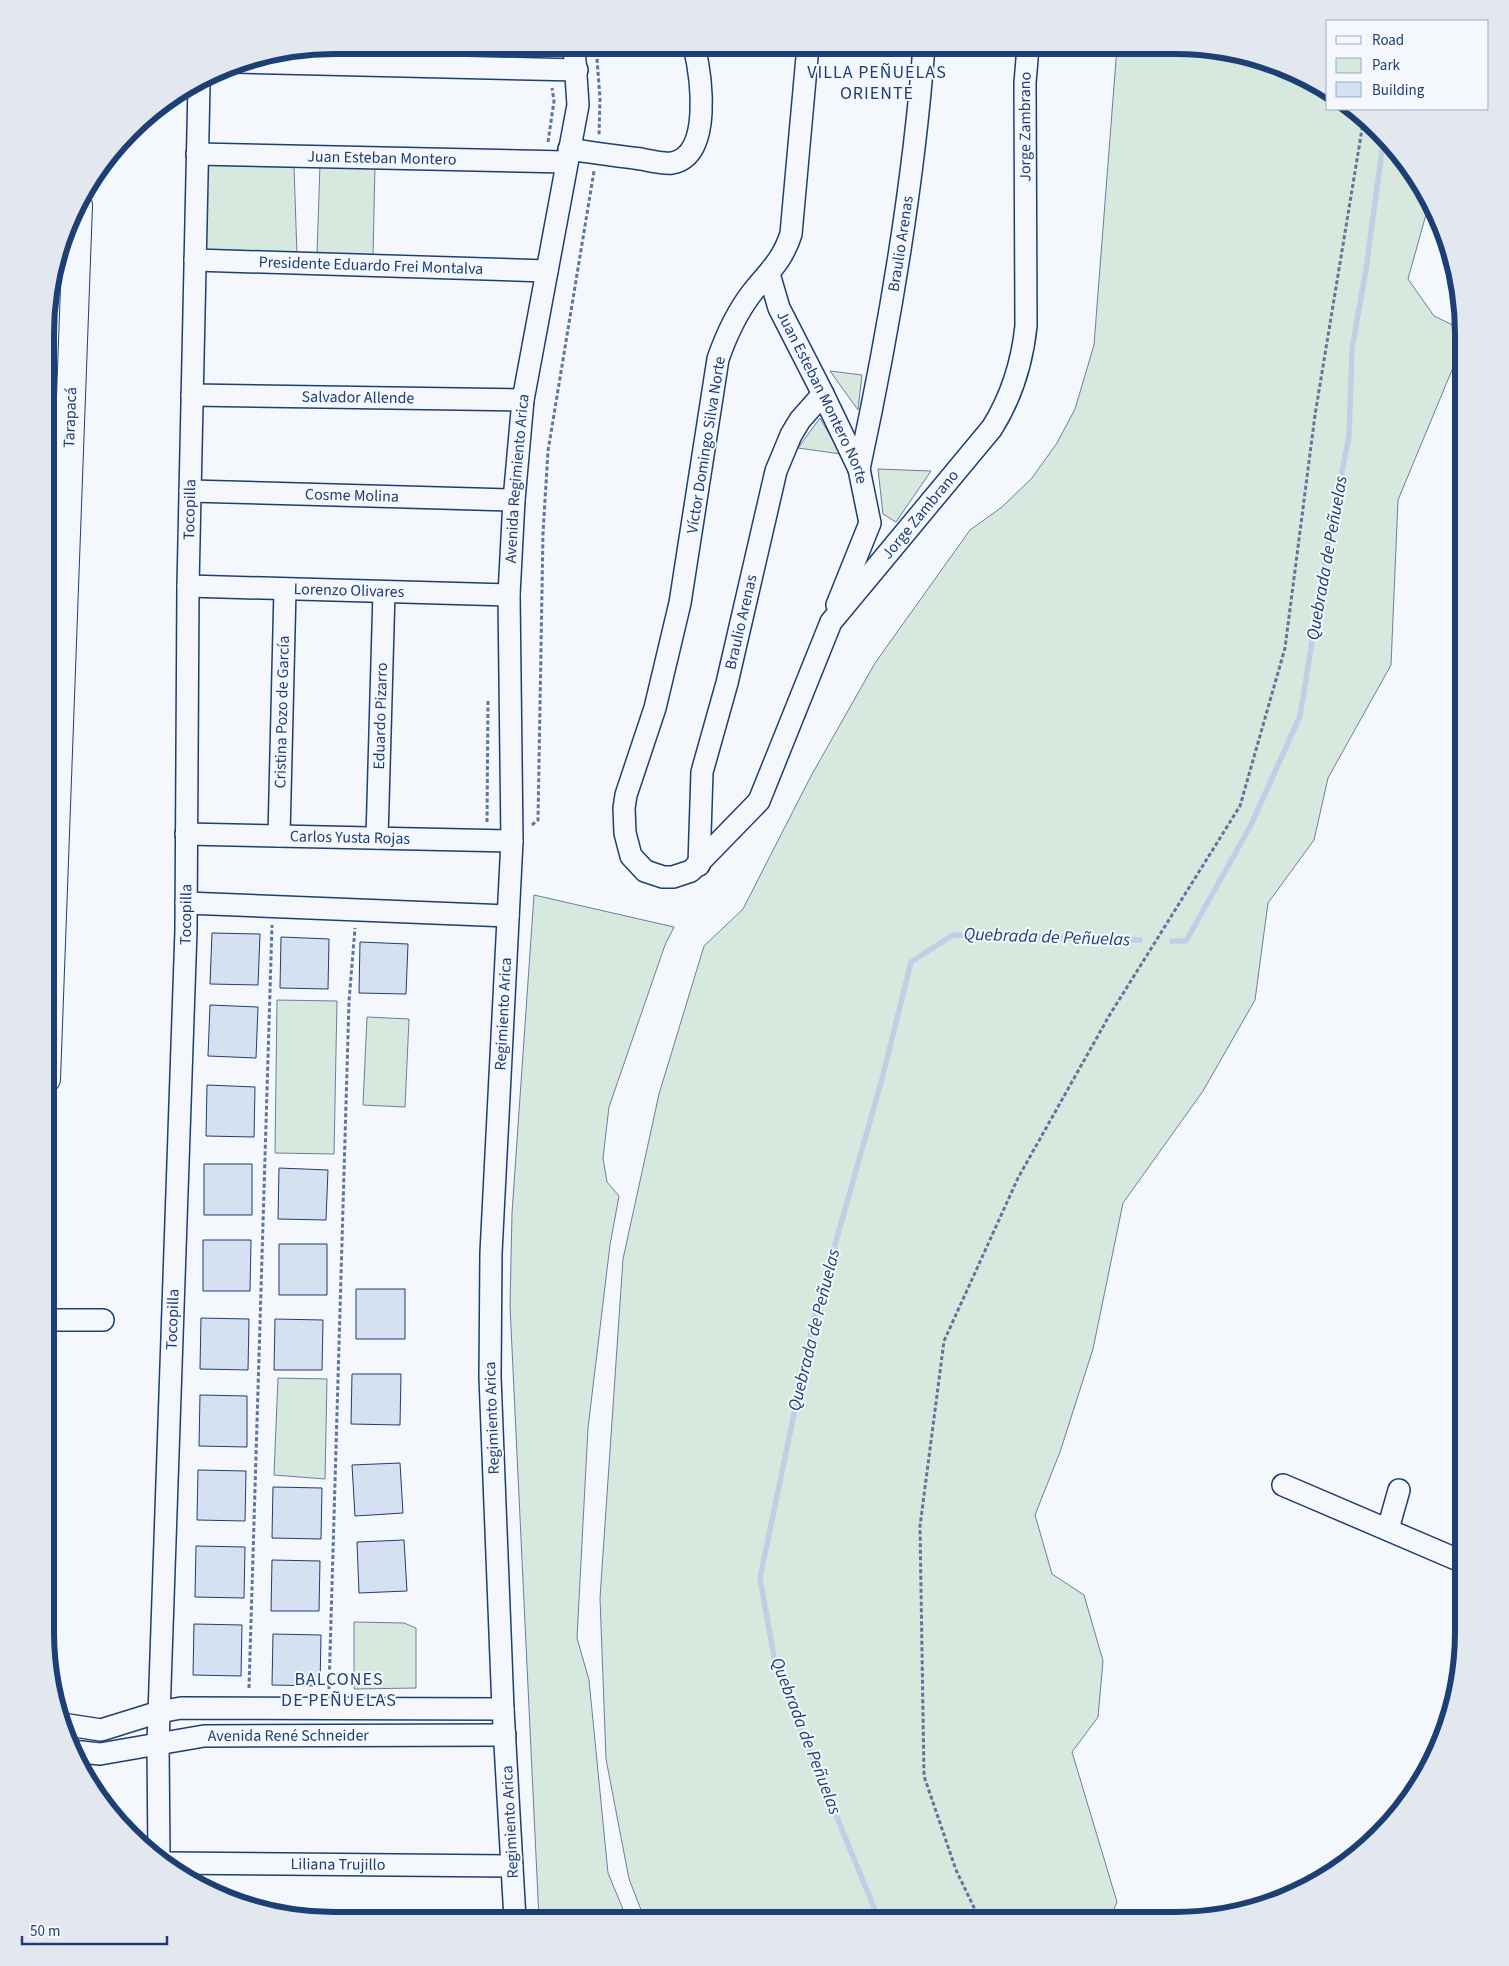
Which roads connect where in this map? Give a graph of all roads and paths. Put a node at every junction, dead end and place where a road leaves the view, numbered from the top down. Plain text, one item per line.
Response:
1 (575, 54) edge
2 (597, 54) edge
3 (696, 54) edge
4 (807, 54) edge
5 (923, 54) edge
6 (1027, 54) edge
7 (264, 63) edge
8 (577, 70) junction
9 (199, 89) edge
10 (1363, 126) edge
11 (597, 153) junction
12 (198, 154) junction
13 (568, 156) junction
14 (77, 223) edge
15 (195, 260) junction
16 (546, 271) junction
17 (769, 274) junction
18 (823, 394) junction
19 (192, 395) junction
20 (523, 400) junction
21 (859, 469) junction
22 (190, 491) junction
23 (514, 500) junction
24 (870, 523) junction
25 (899, 542) junction
26 (188, 586) junction
27 (285, 589) junction
28 (384, 592) junction
29 (510, 595) junction
30 (55, 604) edge
31 (831, 622) junction
32 (54, 658) edge
33 (186, 834) junction
34 (279, 836) junction
35 (377, 838) junction
36 (512, 841) junction
37 (631, 856) joint
38 (699, 865) junction
39 (186, 903) junction
40 (272, 907) junction
41 (356, 910) junction
42 (508, 916) junction
43 (54, 1320) edge
44 (102, 1320) dead end
45 (1283, 1484) dead end
46 (1399, 1490) dead end
47 (1388, 1530) junction
48 (1455, 1559) edge
49 (249, 1708) junction
50 (329, 1708) junction
51 (503, 1709) junction
52 (160, 1712) junction
53 (70, 1725) edge
54 (505, 1735) junction
55 (158, 1744) junction
56 (81, 1752) edge
57 (159, 1851) edge
58 (175, 1863) edge
59 (512, 1866) junction
60 (515, 1912) edge
61 (976, 1912) edge

1 - 8 street, Avenida Regimiento Arica
2 - 11 path
3 - 11 street, Juan Esteban Montero
4 - 17 street, Víctor Domingo Silva Norte
5 - 21 street, Braulio Arenas
6 - 25 street, Jorge Zambrano
7 - 8 street
8 - 13 street, Avenida Regimiento Arica
9 - 12 street, Tocopilla
10 - 61 path
11 - 13 street, Juan Esteban Montero
11 - 36 path
12 - 13 street, Juan Esteban Montero
12 - 15 street, Tocopilla
13 - 16 street, Avenida Regimiento Arica
14 - 30 main road, Tarapacá
15 - 16 street, Presidente Eduardo Frei Montalva
15 - 19 street, Tocopilla
16 - 20 street, Avenida Regimiento Arica
17 - 18 street, Juan Esteban Montero Norte
17 - 37 street, Víctor Domingo Silva Norte
18 - 21 street, Juan Esteban Montero Norte
18 - 38 street, Braulio Arenas
19 - 20 street, Salvador Allende
19 - 22 street, Tocopilla
20 - 23 street, Avenida Regimiento Arica
21 - 24 street, Juan Esteban Montero Norte
22 - 23 street, Cosme Molina
22 - 26 street, Tocopilla
23 - 29 street, Avenida Regimiento Arica
24 - 25 street
24 - 31 street
25 - 31 street, Jorge Zambrano
26 - 27 street, Lorenzo Olivares
26 - 33 street, Tocopilla
27 - 28 street, Lorenzo Olivares
27 - 34 street, Cristina Pozo de García
28 - 29 street, Lorenzo Olivares
28 - 35 street, Eduardo Pizarro
29 - 36 street, Avenida Regimiento Arica
30 - 32 main road, Tarapacá
31 - 38 street, Jorge Zambrano
33 - 34 street, Carlos Yusta Rojas
33 - 39 street, Tocopilla
34 - 35 street, Carlos Yusta Rojas
35 - 36 street, Carlos Yusta Rojas
36 - 42 street, Avenida Regimiento Arica
37 - 38 street, Jorge Zambrano
39 - 40 street
39 - 52 street, Tocopilla
40 - 41 street
40 - 49 path
41 - 42 street
41 - 50 path
42 - 51 street, Regimiento Arica
43 - 44 street
45 - 47 street
46 - 47 street
47 - 48 street
49 - 50 street, Avenida René Schneider
49 - 52 street, Avenida René Schneider
50 - 51 street, Avenida René Schneider
51 - 54 street, Regimiento Arica
52 - 53 street, Avenida René Schneider
52 - 55 street, Tocopilla
54 - 55 street, Avenida René Schneider
54 - 59 street, Regimiento Arica
55 - 56 street, Avenida René Schneider
55 - 57 street, Tocopilla
58 - 59 street, Liliana Trujillo
59 - 60 street, Regimiento Arica

